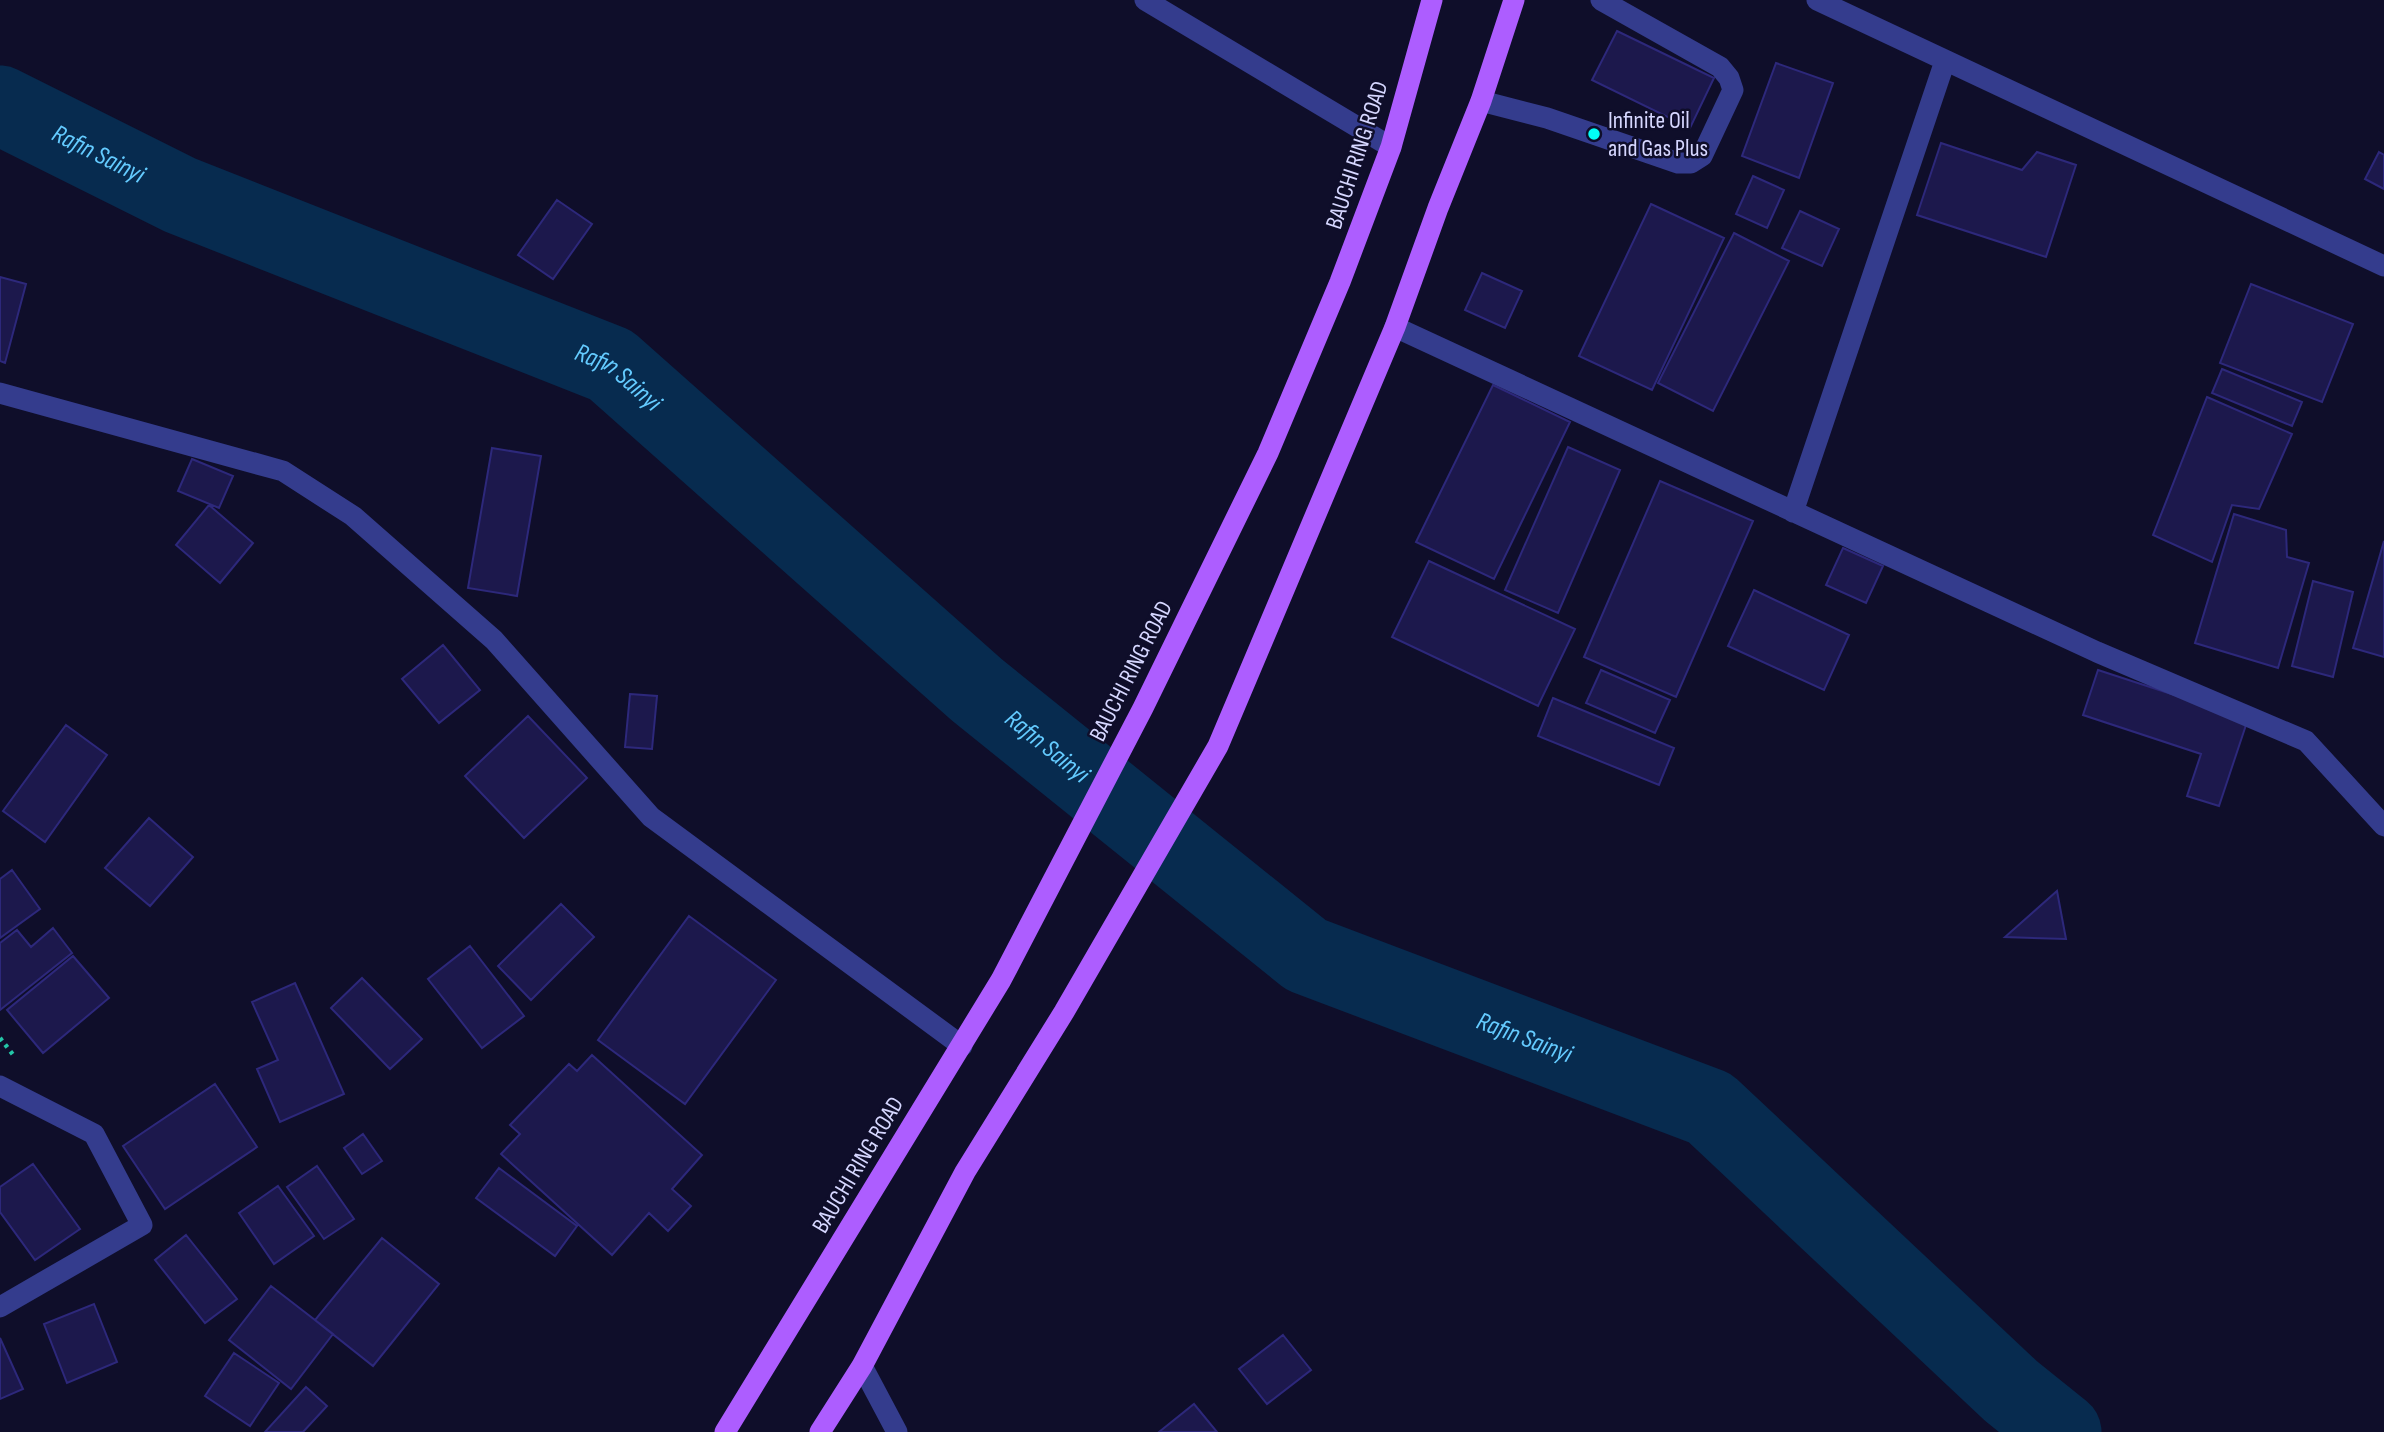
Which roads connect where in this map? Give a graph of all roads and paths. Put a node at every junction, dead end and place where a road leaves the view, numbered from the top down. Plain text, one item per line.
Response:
1 (1145, 0) edge
2 (1432, 0) edge
3 (1514, 0) edge
4 (1601, 0) edge
5 (1818, 0) edge
6 (1945, 61) junction
7 (1481, 101) junction
8 (1391, 146) junction
9 (2384, 266) edge
10 (1395, 327) junction
11 (0, 393) edge
12 (1793, 512) junction
13 (2384, 827) edge
14 (962, 1046) junction
15 (0, 1086) edge
16 (0, 1307) edge
17 (862, 1366) junction
18 (725, 1432) edge
19 (820, 1432) edge
20 (897, 1432) edge

1 - 8 street
2 - 8 main road, BAUCHI RING ROAD
3 - 7 main road
4 - 7 street
5 - 6 street
6 - 9 street
6 - 12 street
7 - 10 main road
8 - 14 main road, BAUCHI RING ROAD
10 - 12 street
10 - 17 main road
11 - 14 street
12 - 13 street
14 - 18 main road, BAUCHI RING ROAD
15 - 16 street
17 - 19 main road
17 - 20 street

